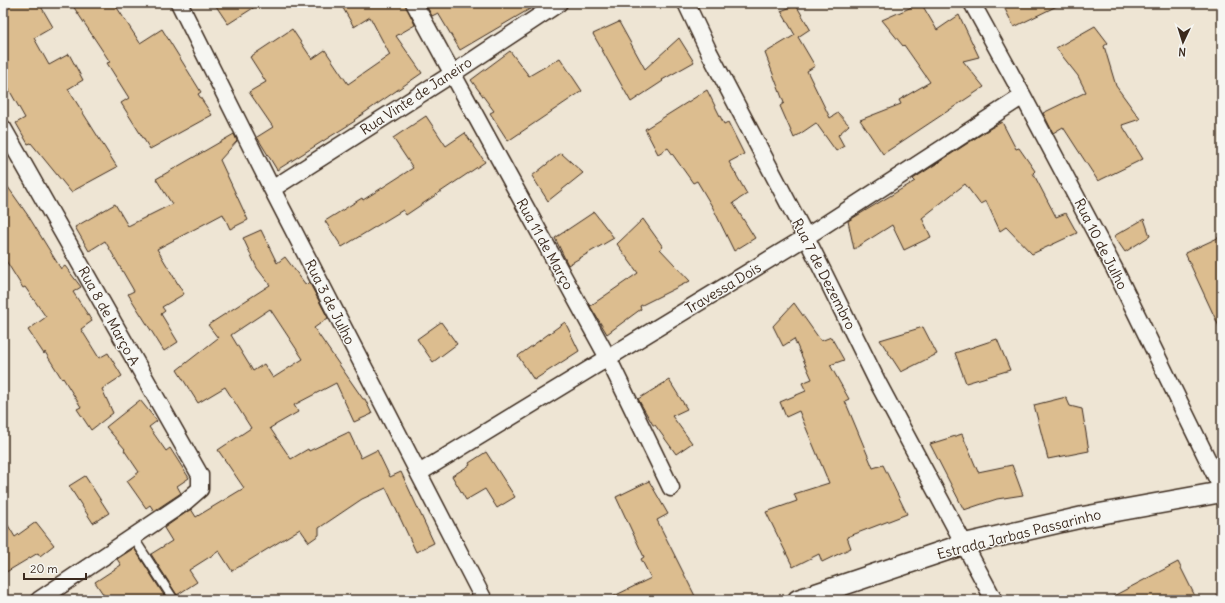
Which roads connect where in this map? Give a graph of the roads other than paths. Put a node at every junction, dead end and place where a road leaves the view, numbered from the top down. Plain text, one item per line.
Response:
1 (178, 3) edge
2 (414, 3) edge
3 (559, 3) edge
4 (686, 3) edge
5 (972, 3) edge
6 (452, 74) junction
7 (1023, 96) junction
8 (3, 128) edge
9 (272, 189) junction
10 (806, 237) junction
11 (608, 358) junction
12 (418, 473) junction
13 (671, 488) dead end
14 (1222, 490) edge
15 (133, 537) junction
16 (965, 544) junction
17 (480, 598) edge
18 (39, 600) edge
19 (174, 600) edge
20 (798, 600) edge
21 (994, 600) edge

1 - 9 street, Rua 3 de Julho
2 - 6 street, Rua 11 de Março
3 - 6 street, Rua Vinte de Janeiro
4 - 10 street, Rua 7 de Dezembro
5 - 7 street, Rua 10 de Julho
6 - 9 street, Rua Vinte de Janeiro
6 - 11 street, Rua 11 de Março
7 - 10 street, Travessa Dois
7 - 14 street, Rua 10 de Julho
8 - 15 street, Rua 8 de Março A
9 - 12 street, Rua 3 de Julho
10 - 11 street, Travessa Dois
10 - 16 street, Rua 7 de Dezembro
11 - 12 street, Travessa Dois
11 - 13 street, Rua 11 de Março
12 - 17 street, Rua 3 de Julho
14 - 16 street, Estrada Jarbas Passarinho
15 - 18 street, Rua 8 de Março A
15 - 19 lane
16 - 20 street, Estrada Jarbas Passarinho
16 - 21 street, Rua 7 de Dezembro

